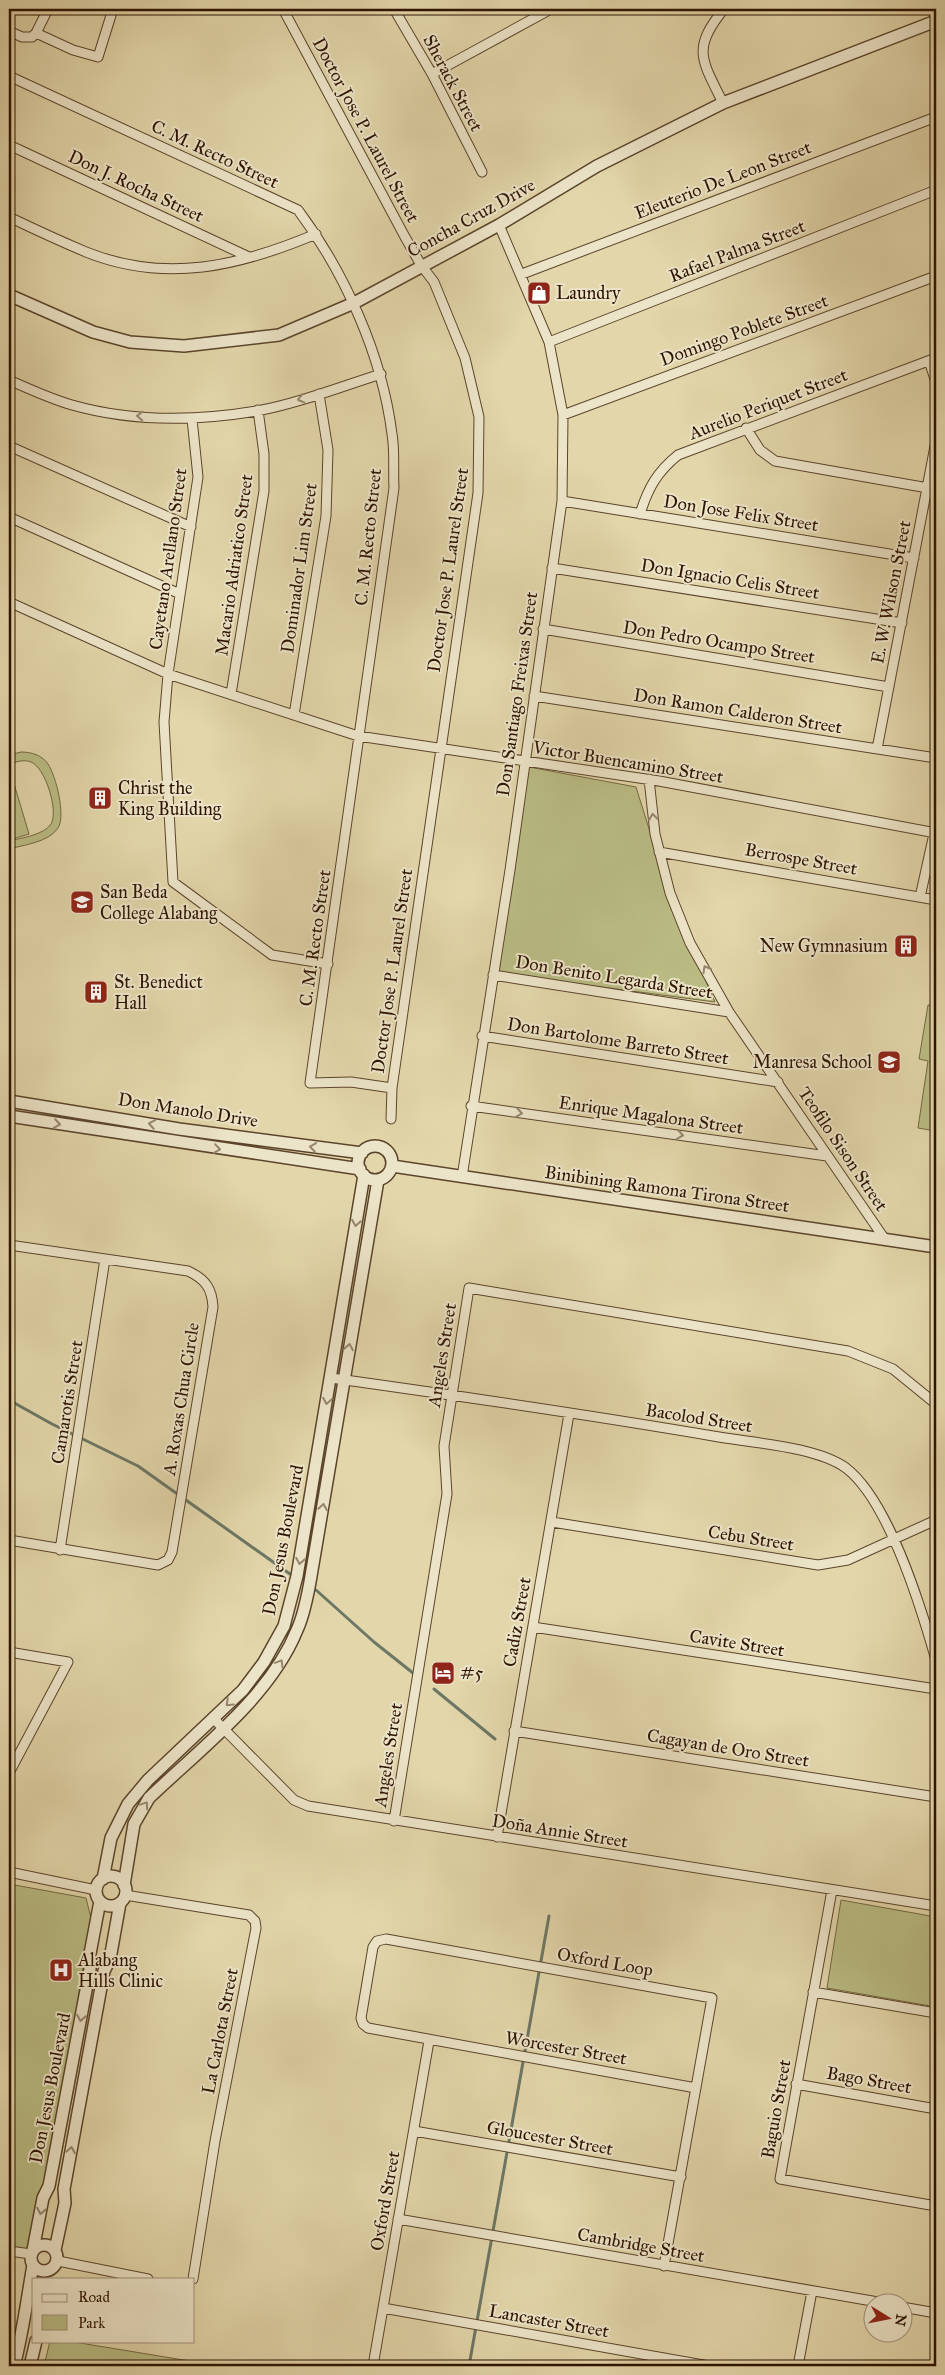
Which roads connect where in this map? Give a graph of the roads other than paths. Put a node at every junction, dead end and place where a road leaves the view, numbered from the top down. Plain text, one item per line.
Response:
1 (48, 9) edge
2 (113, 9) edge
3 (283, 9) edge
4 (394, 9) edge
5 (551, 9) edge
6 (724, 9) edge
7 (936, 21) edge
8 (9, 31) edge
9 (36, 33) junction
10 (432, 74) junction
11 (9, 76) edge
12 (723, 103) junction
13 (936, 117) edge
14 (9, 145) edge
15 (482, 172) dead end
16 (936, 190) edge
17 (9, 217) edge
18 (499, 225) junction
19 (316, 234) junction
20 (250, 257) junction
21 (421, 265) junction
22 (522, 274) junction
23 (936, 276) edge
24 (9, 295) edge
25 (354, 303) junction
26 (549, 342) junction
27 (933, 359) edge
28 (381, 374) junction
29 (9, 380) edge
30 (936, 382) edge
31 (319, 394) junction
32 (258, 410) junction
33 (563, 415) junction
34 (192, 419) junction
35 (746, 428) junction
36 (936, 440) edge
37 (9, 446) edge
38 (928, 488) junction
39 (562, 501) junction
40 (640, 514) junction
41 (9, 517) edge
42 (190, 527) junction
43 (914, 558) junction
44 (552, 568) junction
45 (180, 594) junction
46 (9, 602) edge
47 (902, 623) junction
48 (543, 629) junction
49 (168, 674) junction
50 (889, 686) junction
51 (231, 694) junction
52 (534, 696) junction
53 (294, 715) junction
54 (358, 736) junction
55 (439, 749) junction
56 (877, 749) junction
57 (936, 758) edge
58 (524, 762) junction
59 (649, 780) junction
60 (936, 830) edge
61 (660, 852) junction
62 (920, 897) junction
63 (936, 900) edge
64 (328, 964) junction
65 (493, 974) junction
66 (729, 1012) junction
67 (482, 1036) junction
68 (778, 1082) junction
69 (392, 1088) junction
70 (9, 1102) edge
71 (471, 1106) junction
72 (102, 1115) junction
73 (9, 1116) edge
74 (391, 1119) dead end
75 (98, 1131) junction
76 (362, 1153) junction
77 (827, 1156) junction
78 (392, 1166) junction
79 (362, 1172) junction
80 (462, 1177) junction
81 (378, 1180) junction
82 (884, 1238) junction
83 (9, 1245) edge
84 (936, 1248) edge
85 (105, 1259) junction
86 (331, 1378) junction
87 (344, 1380) junction
88 (452, 1396) junction
89 (936, 1404) edge
90 (570, 1414) junction
91 (936, 1520) edge
92 (552, 1522) junction
93 (893, 1538) junction
94 (9, 1540) edge
95 (60, 1550) junction
96 (533, 1627) junction
97 (9, 1652) edge
98 (936, 1660) edge
99 (936, 1689) edge
100 (213, 1718) junction
101 (223, 1728) junction
102 (514, 1731) junction
103 (12, 1759) edge
104 (9, 1773) edge
105 (936, 1797) edge
106 (120, 1819) junction
107 (394, 1821) junction
108 (134, 1824) junction
109 (496, 1837) junction
110 (9, 1872) edge
111 (100, 1890) junction
112 (832, 1890) junction
113 (123, 1894) junction
114 (936, 1906) edge
115 (90, 1969) junction
116 (104, 1971) junction
117 (813, 1992) junction
118 (936, 2013) edge
119 (429, 2041) junction
120 (796, 2084) junction
121 (696, 2088) junction
122 (936, 2108) edge
123 (414, 2131) junction
124 (681, 2177) junction
125 (49, 2186) junction
126 (64, 2189) junction
127 (936, 2206) edge
128 (398, 2219) junction
129 (9, 2251) edge
130 (32, 2256) junction
131 (54, 2264) edge
132 (664, 2266) junction
133 (142, 2278) edge
134 (193, 2278) edge
135 (812, 2291) junction
136 (862, 2299) edge
137 (383, 2308) junction
138 (912, 2309) edge
139 (936, 2313) edge
140 (28, 2334) edge
141 (36, 2342) edge
142 (14, 2366) edge
143 (30, 2366) edge
144 (373, 2366) edge
145 (709, 2366) edge
146 (798, 2366) edge

1 - 9 street
2 - 9 street
3 - 21 street, Doctor Jose P. Laurel Street
4 - 10 street, Sherack Street
5 - 10 street
6 - 12 street
7 - 12 street, Concha Cruz Drive
8 - 9 street
10 - 15 street, Sherack Street
11 - 19 street, C. M. Recto Street
12 - 18 street, Concha Cruz Drive
13 - 22 street, Eleuterio De Leon Street
14 - 20 street, Don J. Rocha Street
16 - 26 street, Rafael Palma Street
17 - 20 street
18 - 21 street, Concha Cruz Drive
18 - 22 street, Don Santiago Freixas Street
19 - 20 street
19 - 25 street, C. M. Recto Street
21 - 25 street, Concha Cruz Drive
21 - 55 street, Doctor Jose P. Laurel Street
22 - 26 street, Don Santiago Freixas Street
23 - 33 street, Domingo Poblete Street
24 - 25 street, Concha Cruz Drive
25 - 28 street, C. M. Recto Street
26 - 33 street, Don Santiago Freixas Street
27 - 30 street
27 - 35 street, Aurelio Periquet Street
28 - 31 street
28 - 54 street, C. M. Recto Street
34 -> 29 street
31 -> 32 street
31 - 53 street, Dominador Lim Street
32 - 34 street
32 - 51 street, Macario Adriatico Street
33 - 39 street, Don Santiago Freixas Street
34 - 42 street, Cayetano Arellano Street
35 - 38 street
35 - 40 street, Aurelio Periquet Street
36 - 38 street, E. W. Wilson Street
37 - 42 street
38 - 43 street, E. W. Wilson Street
39 - 40 street, Don Jose Felix Street
39 - 44 street, Don Santiago Freixas Street
40 - 43 street, Don Jose Felix Street
41 - 45 street
42 - 45 street, Cayetano Arellano Street
43 - 47 street, E. W. Wilson Street
44 - 47 street, Don Ignacio Celis Street
44 - 48 street, Don Santiago Freixas Street
45 - 49 street, Cayetano Arellano Street
46 - 49 street, Victor Buencamino Street
47 - 50 street, E. W. Wilson Street
48 - 50 street, Don Pedro Ocampo Street
48 - 52 street, Don Santiago Freixas Street
49 - 51 street, Victor Buencamino Street
49 - 64 street, Cayetano Arellano Street
50 - 56 street, E. W. Wilson Street
51 - 53 street, Victor Buencamino Street
52 - 56 street, Don Ramon Calderon Street
52 - 58 street, Don Santiago Freixas Street
53 - 54 street, Victor Buencamino Street
54 - 55 street, Victor Buencamino Street
54 - 64 street, C. M. Recto Street
55 - 58 street, Victor Buencamino Street
55 - 69 street, Doctor Jose P. Laurel Street
56 - 57 street, Don Ramon Calderon Street
58 - 59 street, Victor Buencamino Street
58 - 65 street, Don Santiago Freixas Street
59 - 60 street, Victor Buencamino Street
61 -> 59 street, Teofilo Sison Street
60 - 62 street
61 - 62 street, Berrospe Street
66 -> 61 street, Teofilo Sison Street
62 - 63 street, Berrospe Street
64 - 69 street, C. M. Recto Street
65 - 66 street, Don Benito Legarda Street
65 - 67 street, Don Santiago Freixas Street
66 - 68 street, Teofilo Sison Street
67 - 68 street, Don Bartolome Barreto Street
67 - 71 street, Don Santiago Freixas Street
68 - 77 street, Teofilo Sison Street
69 - 74 street, Doctor Jose P. Laurel Street
70 - 72 street, Don Manolo Drive
71 -> 77 street, Enrique Magalona Street
71 - 80 street, Don Santiago Freixas Street
72 - 75 street
76 -> 72 street, Don Manolo Drive
73 -> 75 street, Don Manolo Drive
75 -> 79 street, Don Manolo Drive
76 - 78 street
76 - 79 street
77 - 82 street, Teofilo Sison Street
78 - 80 street, Binibining Ramona Tirona Street
78 - 81 street
79 - 81 street
79 -> 86 street, Don Jesus Boulevard
80 - 82 street, Binibining Ramona Tirona Street
87 -> 81 street, Don Jesus Boulevard
82 - 84 street, Binibining Ramona Tirona Street
83 - 85 street, A. Roxas Chua Circle
85 - 95 street, Camarotis Street
85 - 95 street, A. Roxas Chua Circle
86 - 87 street, Bacolod Street
86 -> 100 street, Don Jesus Boulevard
87 - 88 street, Bacolod Street
101 -> 87 street, Don Jesus Boulevard
88 - 89 street, Angeles Street
88 - 90 street, Bacolod Street
88 - 107 street, Angeles Street
90 - 92 street, Cadiz Street
90 - 93 street, Bacolod Street
91 - 93 street, Cebu Street
92 - 93 street, Cebu Street
92 - 96 street, Cadiz Street
93 - 98 street, Bacolod Street
94 - 95 street, A. Roxas Chua Circle
96 - 99 street, Cavite Street
96 - 102 street, Cadiz Street
97 - 103 street
100 - 101 street, Doña Annie Street
100 - 106 street, Don Jesus Boulevard
101 - 107 street, Doña Annie Street
108 -> 101 street, Don Jesus Boulevard
102 - 105 street, Cagayan de Oro Street
102 - 109 street, Cadiz Street
103 - 104 street
106 - 108 street
106 - 111 street, Don Jesus Boulevard
107 - 109 street, Doña Annie Street
108 - 113 street, Don Jesus Boulevard
109 - 112 street, Doña Annie Street
110 - 111 street
111 - 113 street
111 - 113 street
111 - 115 street, Don Jesus Boulevard
112 - 114 street, Doña Annie Street
112 - 117 street, Baguio Street
113 - 116 street, Don Jesus Boulevard
113 - 134 street, La Carlota Street
115 - 116 street
115 -> 125 street, Don Jesus Boulevard
126 -> 116 street, Don Jesus Boulevard
117 - 118 street
117 - 120 street, Baguio Street
119 - 121 street, Worcester Street
119 - 121 street, Oxford Loop
119 - 123 street, Oxford Street
120 - 122 street, Bago Street
120 - 127 street, Baguio Street
121 - 124 street, Oxford Loop
123 - 124 street, Gloucester Street
123 - 128 street, Oxford Street
124 - 132 street, Oxford Loop
125 - 126 street
125 -> 130 street, Don Jesus Boulevard
126 - 131 street, Don Jesus Boulevard
128 - 132 street, Cambridge Street
128 - 137 street, Oxford Street
129 - 130 street
130 - 131 street
130 - 131 street
130 - 140 street, Don Jesus Boulevard
131 - 133 street
132 - 135 street, Cambridge Street
135 - 136 street, Cambridge Street
135 - 146 street
137 - 144 street, Oxford Street
137 - 145 street, Lancaster Street
138 - 139 street
140 - 142 street, Don Jesus Boulevard
141 - 143 street

